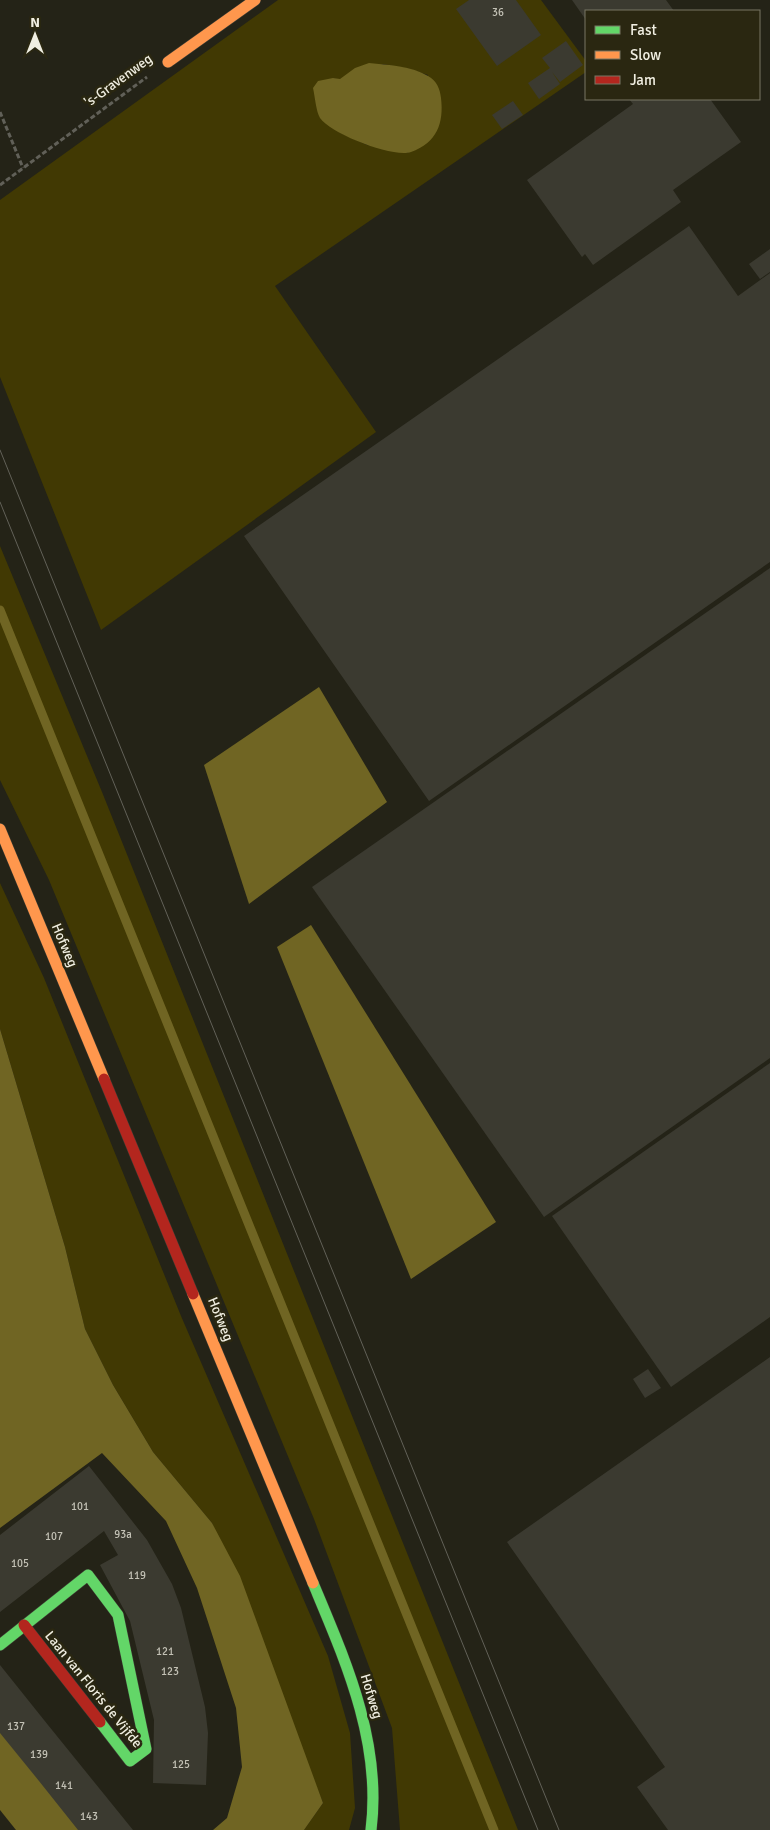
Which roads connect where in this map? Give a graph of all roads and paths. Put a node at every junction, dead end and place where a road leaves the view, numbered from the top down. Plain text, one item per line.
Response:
1 (255, 0) edge
2 (168, 62) joint
3 (0, 112) edge
4 (23, 168) junction
5 (0, 185) edge
6 (0, 829) edge
7 (24, 1625) junction
8 (0, 1645) edge
9 (371, 1830) edge

1 - 2 main road, 's-Gravenweg
2 - 4 path, 's-Gravenweg
3 - 4 path
4 - 5 path, 's-Gravenweg
6 - 9 main road, Hofweg
7 - 7 main road, Laan van Floris de Vijfde
7 - 8 main road, Laan van Floris de Vijfde

